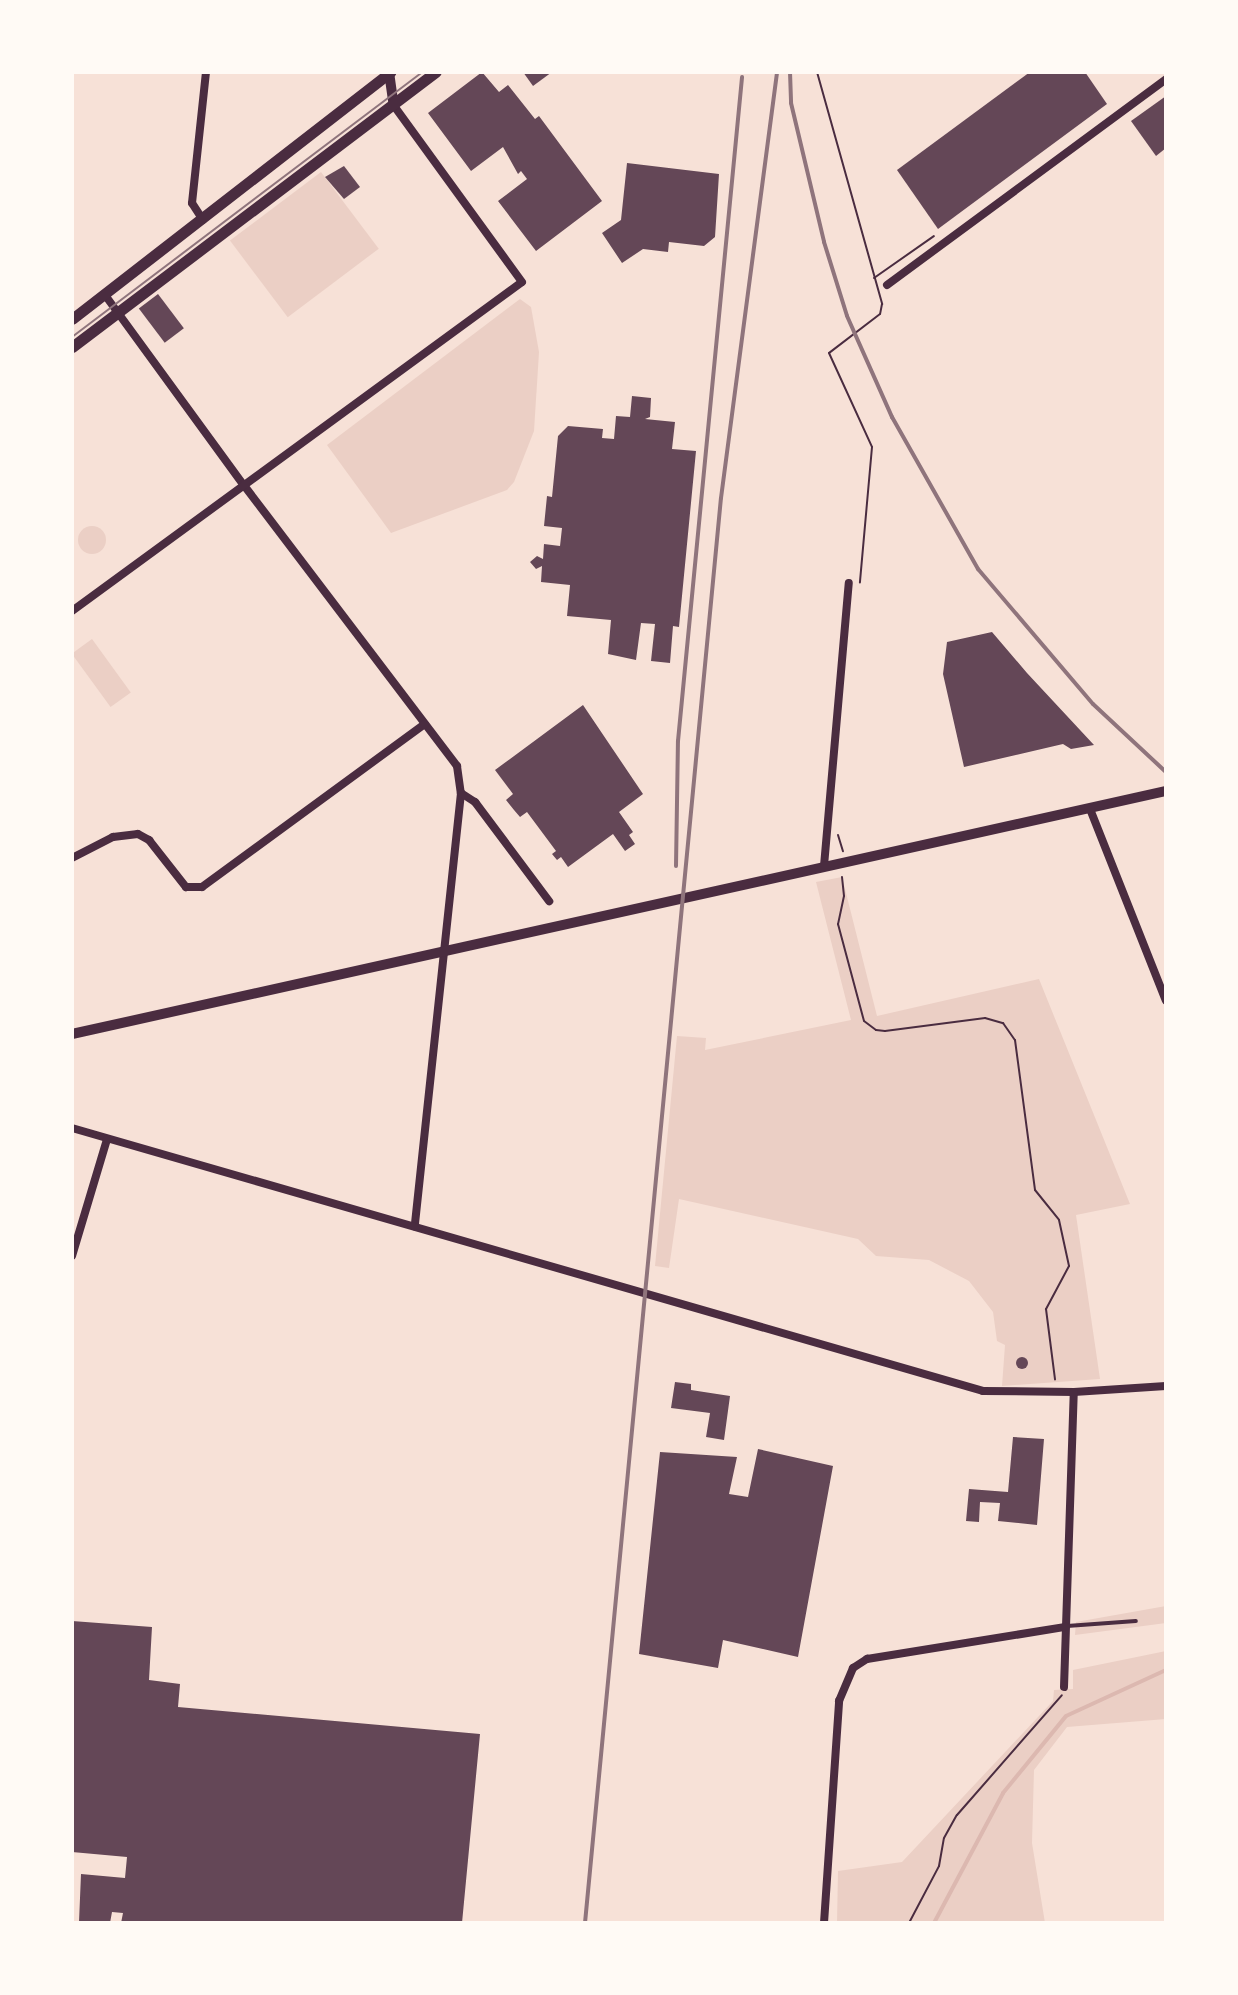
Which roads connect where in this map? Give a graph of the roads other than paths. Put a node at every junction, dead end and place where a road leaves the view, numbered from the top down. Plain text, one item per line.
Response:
1 (206, 72) edge
2 (390, 72) edge
3 (436, 72) edge
4 (1166, 79) edge
5 (394, 106) junction
6 (203, 220) junction
7 (887, 285) dead end
8 (105, 295) junction
9 (117, 313) junction
10 (72, 319) edge
11 (72, 347) edge
12 (243, 484) junction
13 (849, 583) dead end
14 (72, 611) edge
15 (425, 724) junction
16 (1166, 791) edge
17 (461, 793) junction
18 (1090, 809) junction
19 (72, 858) edge
20 (824, 866) junction
21 (549, 901) dead end
22 (442, 953) junction
23 (1166, 1001) edge
24 (72, 1034) edge
25 (72, 1128) edge
26 (107, 1139) junction
27 (415, 1227) junction
28 (72, 1256) edge
29 (1166, 1386) edge
30 (1074, 1392) junction
31 (1136, 1621) dead end
32 (1065, 1627) junction
33 (1064, 1687) road end
34 (824, 1923) edge

1 - 6 street
2 - 5 street
2 - 6 main road
3 - 5 main road
4 - 7 street
5 - 9 main road
5 - 12 street
6 - 8 main road
8 - 9 street
8 - 10 main road
9 - 11 main road
9 - 12 street
12 - 14 street
12 - 15 street
13 - 20 street
15 - 17 street
15 - 19 street
16 - 18 street
17 - 21 street
17 - 22 street
18 - 20 street
18 - 23 street
20 - 22 street
22 - 24 street
22 - 27 street
25 - 26 street
26 - 27 street
26 - 28 street
27 - 30 street
29 - 30 street
30 - 32 street
31 - 32 lane
32 - 33 street
32 - 34 street

